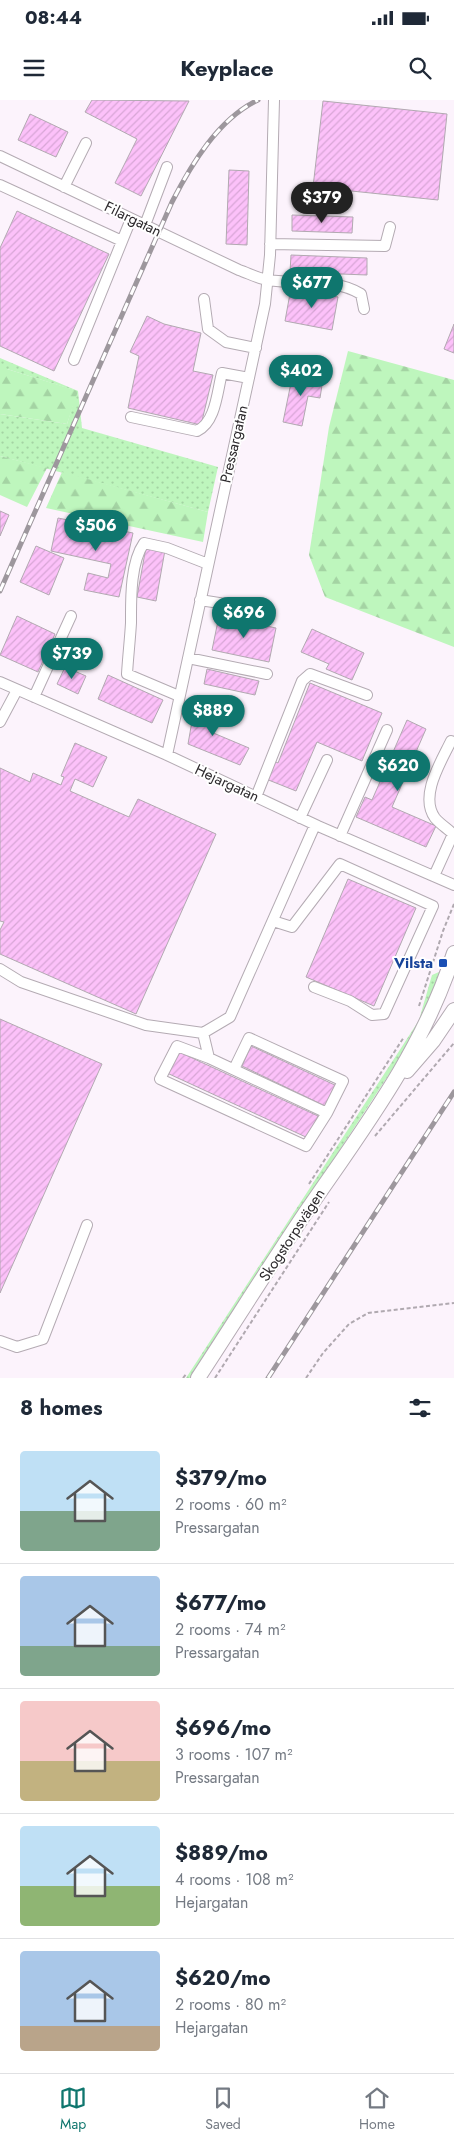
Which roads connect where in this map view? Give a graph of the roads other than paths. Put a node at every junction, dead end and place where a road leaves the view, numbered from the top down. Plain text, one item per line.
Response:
1 (274, 100) edge
2 (86, 143) dead end
3 (0, 156) edge
4 (167, 167) dead end
5 (0, 185) edge
6 (64, 187) junction
7 (131, 218) junction
8 (145, 225) junction
9 (390, 227) dead end
10 (122, 241) junction
11 (270, 244) junction
12 (268, 280) junction
13 (204, 299) dead end
14 (364, 309) dead end
15 (256, 348) junction
16 (74, 360) dead end
17 (249, 378) junction
18 (131, 417) dead end
19 (208, 564) junction
20 (200, 600) junction
21 (270, 611) dead end
22 (71, 616) dead end
23 (188, 658) junction
24 (268, 674) dead end
25 (0, 682) edge
26 (17, 690) junction
27 (367, 695) dead end
28 (180, 696) junction
29 (34, 697) junction
30 (0, 722) edge
31 (387, 730) dead end
32 (451, 740) dead end
33 (167, 755) junction
34 (328, 760) dead end
35 (256, 797) junction
36 (300, 818) junction
37 (315, 825) junction
38 (454, 834) edge
39 (340, 836) junction
40 (434, 876) junction
41 (454, 885) edge
42 (273, 921) junction
43 (454, 953) edge
44 (0, 969) edge
45 (314, 987) dead end
46 (454, 1010) edge
47 (203, 1033) junction
48 (209, 1058) junction
49 (234, 1070) junction
50 (387, 1095) junction
51 (327, 1113) junction
52 (87, 1225) dead end
53 (0, 1341) edge
54 (193, 1374) edge

1 - 11 street, Pressargatan
2 - 6 street
3 - 6 street, Filargatan
4 - 8 street
5 - 10 street
6 - 7 street, Filargatan
7 - 8 street, Filargatan
7 - 10 street
8 - 12 street, Filargatan
9 - 11 street
10 - 16 street
11 - 12 street, Pressargatan
12 - 14 street, Filargatan
12 - 15 street, Pressargatan
13 - 15 street
15 - 17 street, Pressargatan
17 - 18 street
17 - 19 street, Pressargatan
19 - 20 street, Pressargatan
19 - 28 street
20 - 21 street
20 - 23 street, Pressargatan
22 - 29 street
23 - 24 street
23 - 28 street, Pressargatan
25 - 26 street, Hejargatan
26 - 29 street, Hejargatan
26 - 30 street
27 - 35 street
28 - 33 street, Pressargatan
29 - 33 street, Hejargatan
31 - 39 street
32 - 38 street
33 - 35 street, Hejargatan
34 - 36 street
35 - 36 street, Hejargatan
36 - 37 street, Hejargatan
37 - 39 street, Hejargatan
37 - 42 street
38 - 40 street
39 - 40 street, Hejargatan
40 - 41 street, Hejargatan
42 - 45 street
42 - 47 street
43 - 50 main road, Skogstorpsvägen
44 - 47 street
46 - 50 main road, Skogstorpsvägen
47 - 48 street
48 - 49 street
48 - 51 street
49 - 51 street
49 - 51 street
50 - 54 main road, Skogstorpsvägen
52 - 53 street

